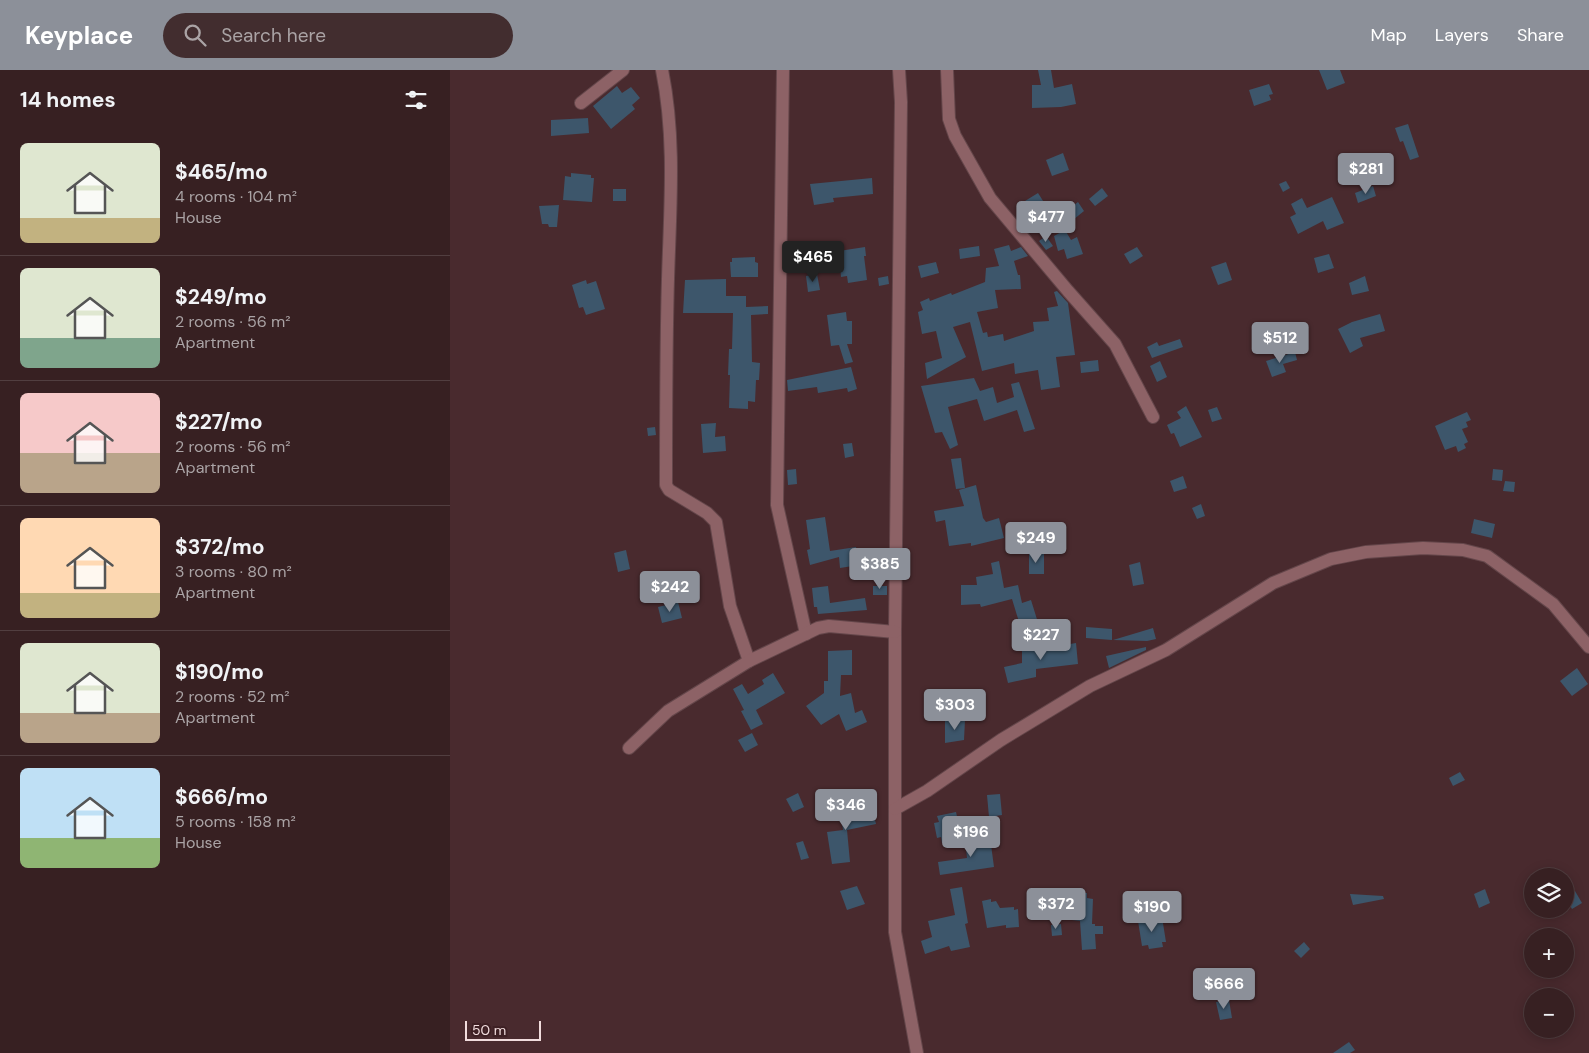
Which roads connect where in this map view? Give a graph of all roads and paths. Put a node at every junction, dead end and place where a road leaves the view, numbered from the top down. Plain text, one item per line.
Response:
1 (624, 70) edge
2 (662, 70) edge
3 (783, 70) edge
4 (899, 70) edge
5 (947, 70) edge
6 (581, 103) dead end
7 (1153, 417) dead end
8 (895, 632) junction
9 (806, 634) junction
10 (1589, 647) edge
11 (749, 662) junction
12 (629, 748) dead end
13 (895, 809) junction
14 (917, 1053) edge

1 - 6 street
2 - 11 street
3 - 9 street
4 - 8 street
5 - 7 street
8 - 9 street
8 - 13 street
9 - 11 street
10 - 13 street
11 - 12 street
13 - 14 street

